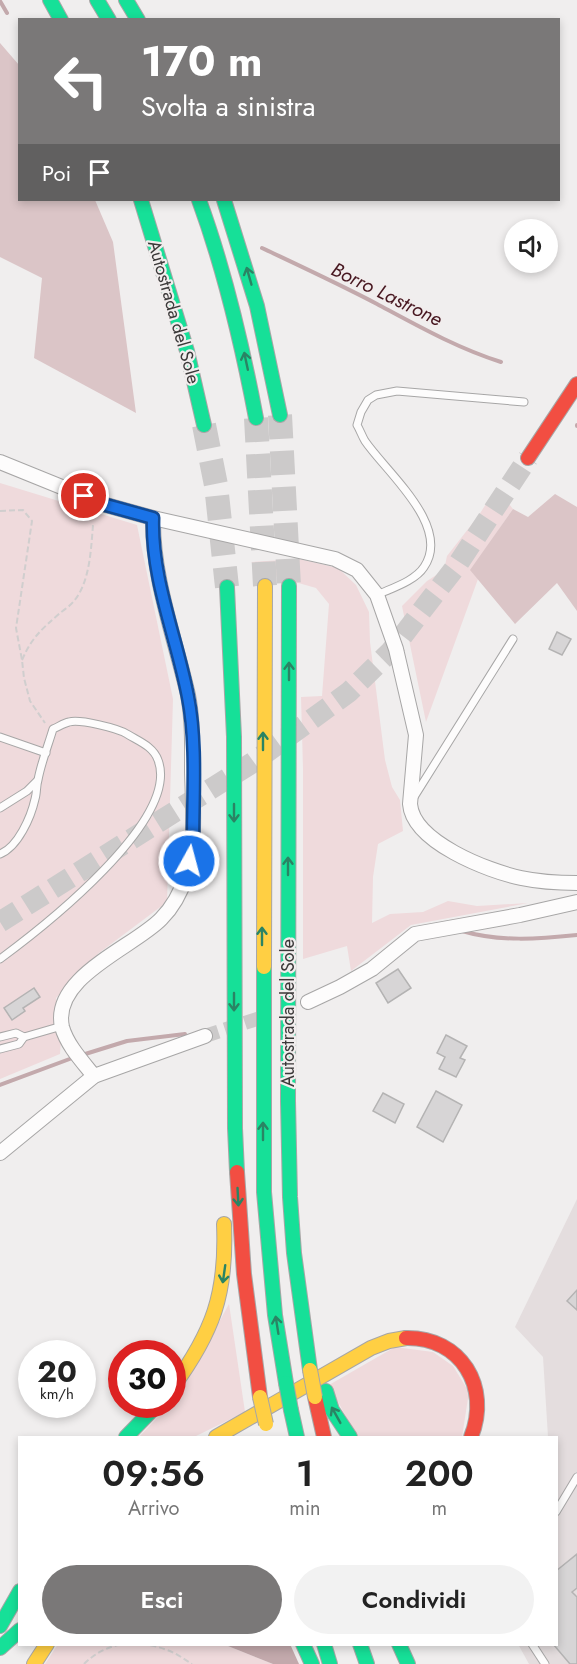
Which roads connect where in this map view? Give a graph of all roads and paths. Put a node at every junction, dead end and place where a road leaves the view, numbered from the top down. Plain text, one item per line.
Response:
1 (50, 0) edge
2 (97, 0) edge
3 (126, 0) edge
4 (60, 18) edge
5 (108, 18) edge
6 (137, 18) edge
7 (141, 201) edge
8 (199, 201) edge
9 (224, 201) edge
10 (577, 384) edge
11 (524, 402) dead end
12 (280, 415) tunnel mouth
13 (256, 418) tunnel mouth
14 (204, 425) tunnel mouth
15 (528, 458) tunnel mouth
16 (0, 462) edge
17 (0, 511) edge
18 (153, 518) junction
19 (93, 525) dead end
20 (265, 586) tunnel mouth
21 (289, 586) tunnel mouth
22 (227, 587) tunnel mouth
23 (377, 595) junction
24 (513, 639) dead end
25 (22, 660) junction
26 (53, 729) junction
27 (0, 737) edge
28 (46, 753) junction
29 (37, 781) junction
30 (410, 804) junction
31 (0, 808) edge
32 (0, 854) edge
33 (234, 881) junction
34 (577, 883) edge
35 (577, 902) edge
36 (0, 959) edge
37 (221, 994) dead end
38 (308, 1002) dead end
39 (62, 1026) junction
40 (205, 1036) tunnel mouth
41 (0, 1037) edge
42 (24, 1037) junction
43 (0, 1048) edge
44 (94, 1076) junction
45 (0, 1153) edge
46 (223, 1206) dead end
47 (186, 1370) edge
48 (320, 1394) junction
49 (144, 1418) edge
50 (267, 1431) edge
51 (127, 1436) edge
52 (218, 1436) edge
53 (297, 1436) edge
54 (324, 1436) edge
55 (349, 1436) edge
56 (471, 1436) edge
57 (577, 1477) edge
58 (558, 1509) edge
59 (18, 1594) edge
60 (0, 1626) edge
61 (17, 1633) edge
62 (46, 1646) edge
63 (111, 1646) edge
64 (149, 1646) edge
65 (304, 1646) edge
66 (325, 1646) edge
67 (361, 1646) edge
68 (533, 1646) edge
69 (0, 1648) edge
70 (34, 1664) edge
71 (84, 1664) edge
72 (192, 1664) edge
73 (312, 1664) edge
74 (330, 1664) edge
75 (367, 1664) edge
76 (545, 1664) edge

1 - 4 main road
2 - 5 main road
3 - 6 main road
7 - 14 main road, Autostrada del Sole
13 -> 8 main road
12 -> 9 main road
10 - 15 main road
11 - 23 lane
16 - 18 street
17 - 25 path
18 - 23 street
18 - 39 street
19 - 25 path
53 -> 20 main road, Autostrada del Sole, bridge
48 -> 21 main road, Autostrada del Sole, bridge
22 -> 33 main road
23 - 30 street
24 - 30 lane
25 - 26 path
26 - 28 lane
26 - 36 lane
27 - 28 lane
28 - 29 lane
29 - 31 lane
29 - 32 lane
30 - 34 street
33 - 37 main road
33 -> 50 main road, bridge
35 - 38 street
39 - 42 lane
39 - 44 street
40 - 44 street
41 - 42 lane
42 - 43 lane
44 - 45 street
46 -> 47 main road
48 - 54 main road, Autostrada del Sole
55 -> 48 main road
49 - 51 main road
52 - 56 main road
57 - 58 lane
59 - 60 main road
61 - 69 main road
62 - 70 main road
63 - 71 path
64 - 72 path
65 - 73 main road
66 - 74 main road
67 - 75 main road
68 - 76 lane

